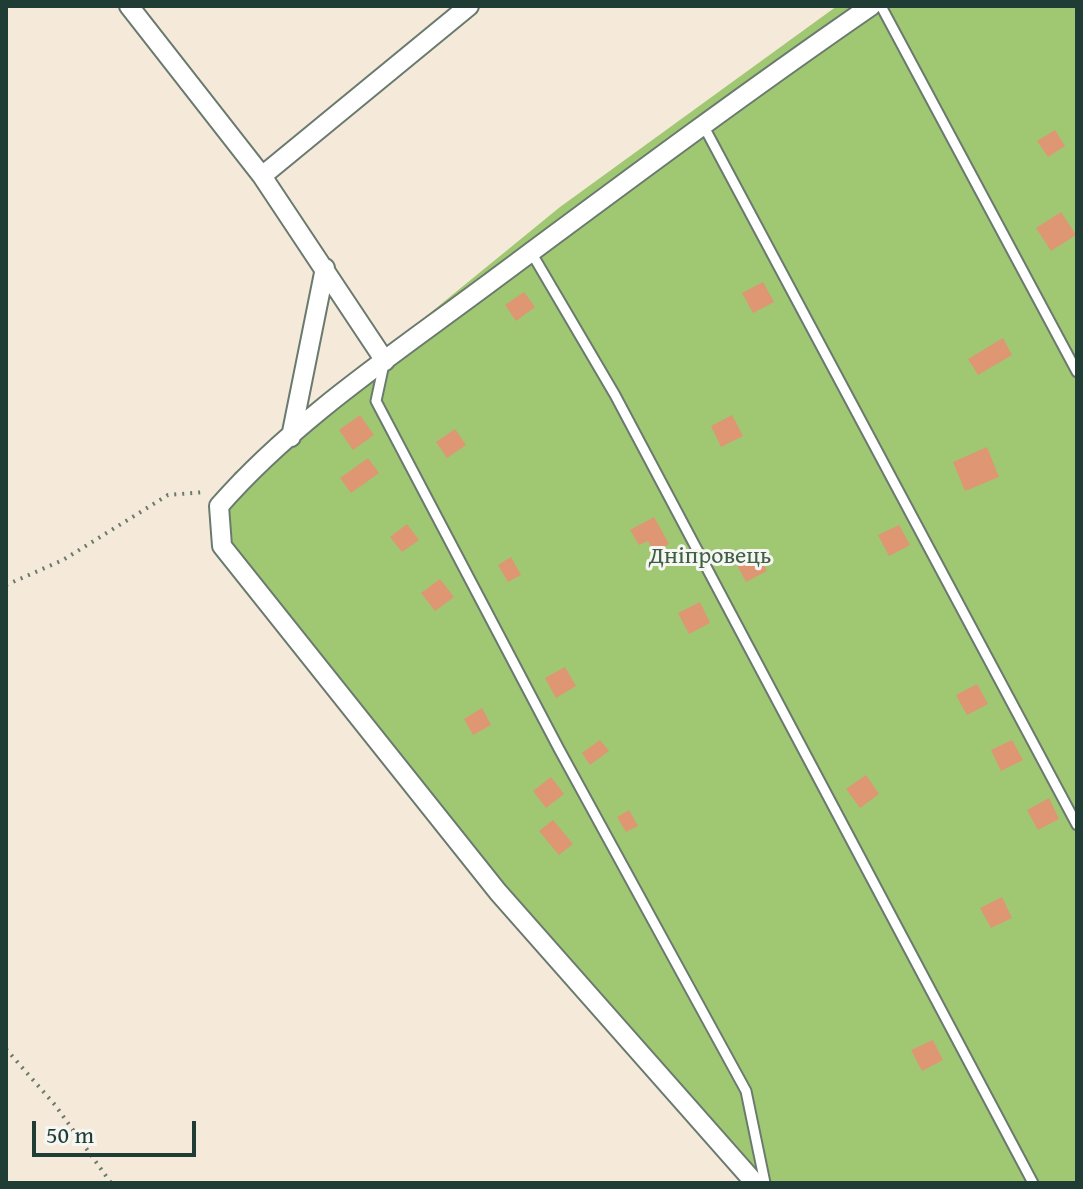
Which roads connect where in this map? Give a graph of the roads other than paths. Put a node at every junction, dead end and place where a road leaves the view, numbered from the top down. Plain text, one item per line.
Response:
1 (129, 6) edge
2 (469, 6) edge
3 (871, 6) edge
4 (881, 6) edge
5 (702, 123) junction
6 (262, 176) junction
7 (531, 252) junction
8 (325, 268) junction
9 (385, 361) junction
10 (1077, 372) edge
11 (291, 437) junction
12 (1077, 825) edge
13 (755, 1183) edge
14 (765, 1183) edge
15 (1033, 1183) edge

1 - 6 street
2 - 6 street
3 - 5 street
4 - 10 lane
5 - 7 street
5 - 12 lane
6 - 8 street
7 - 9 street
7 - 15 lane
8 - 9 street
8 - 11 street
9 - 11 street
9 - 14 lane
11 - 13 street

